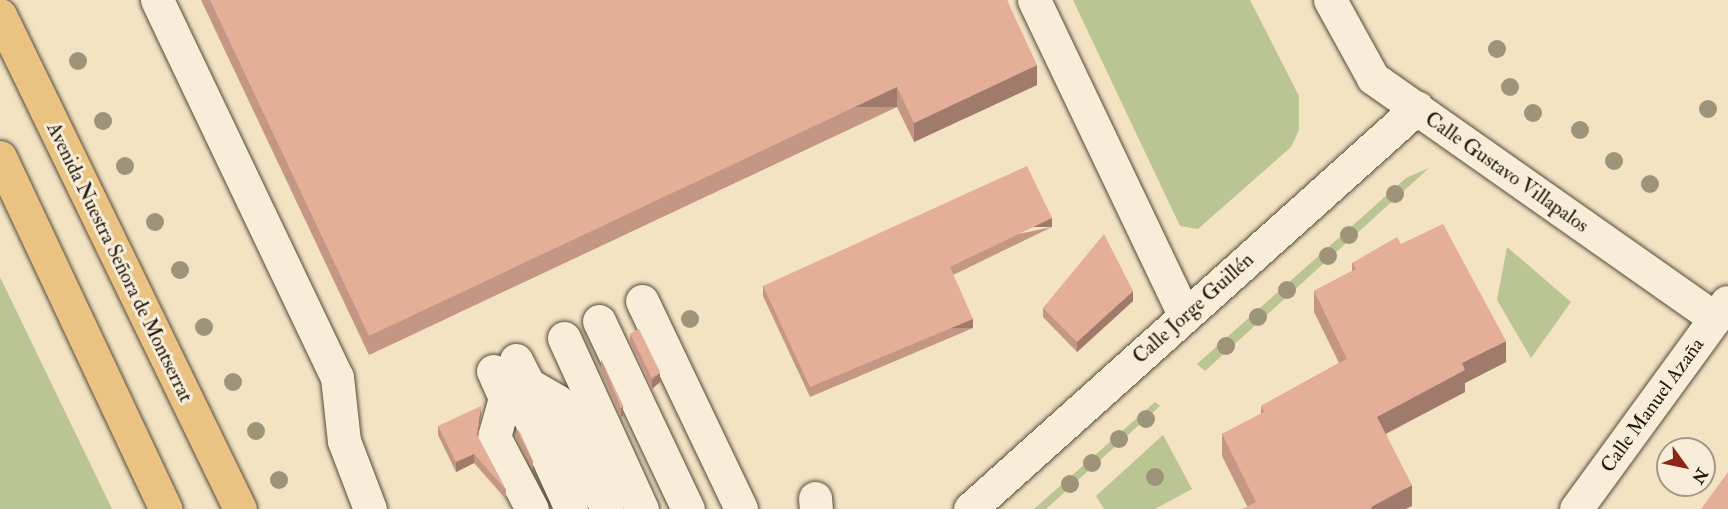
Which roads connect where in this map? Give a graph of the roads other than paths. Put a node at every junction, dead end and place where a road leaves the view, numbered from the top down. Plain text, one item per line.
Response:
1 (156, 0) edge
2 (1034, 0) edge
3 (1330, 0) edge
4 (0, 15) edge
5 (1417, 108) junction
6 (0, 157) edge
7 (642, 301) dead end
8 (1721, 310) edge
9 (1184, 314) junction
10 (599, 321) dead end
11 (564, 338) dead end
12 (512, 381) junction
13 (166, 509) edge
14 (240, 509) edge
15 (370, 509) edge
16 (532, 509) edge
17 (571, 509) edge
18 (607, 509) edge
19 (642, 509) edge
20 (688, 509) edge
21 (741, 509) edge
22 (970, 509) edge
23 (1576, 509) edge

1 - 15 street
2 - 9 street
3 - 5 street, Calle Gustavo Villapalos
4 - 14 main road, Avenida Nuestra Señora de Montserrat
5 - 8 street, Calle Gustavo Villapalos
5 - 9 street, Calle Jorge Guillén
6 - 13 main road
7 - 21 street
8 - 23 street, Calle Manuel Azaña
9 - 22 street, Calle Jorge Guillén
10 - 20 street
11 - 19 street
12 - 16 street
12 - 17 street
12 - 18 street

